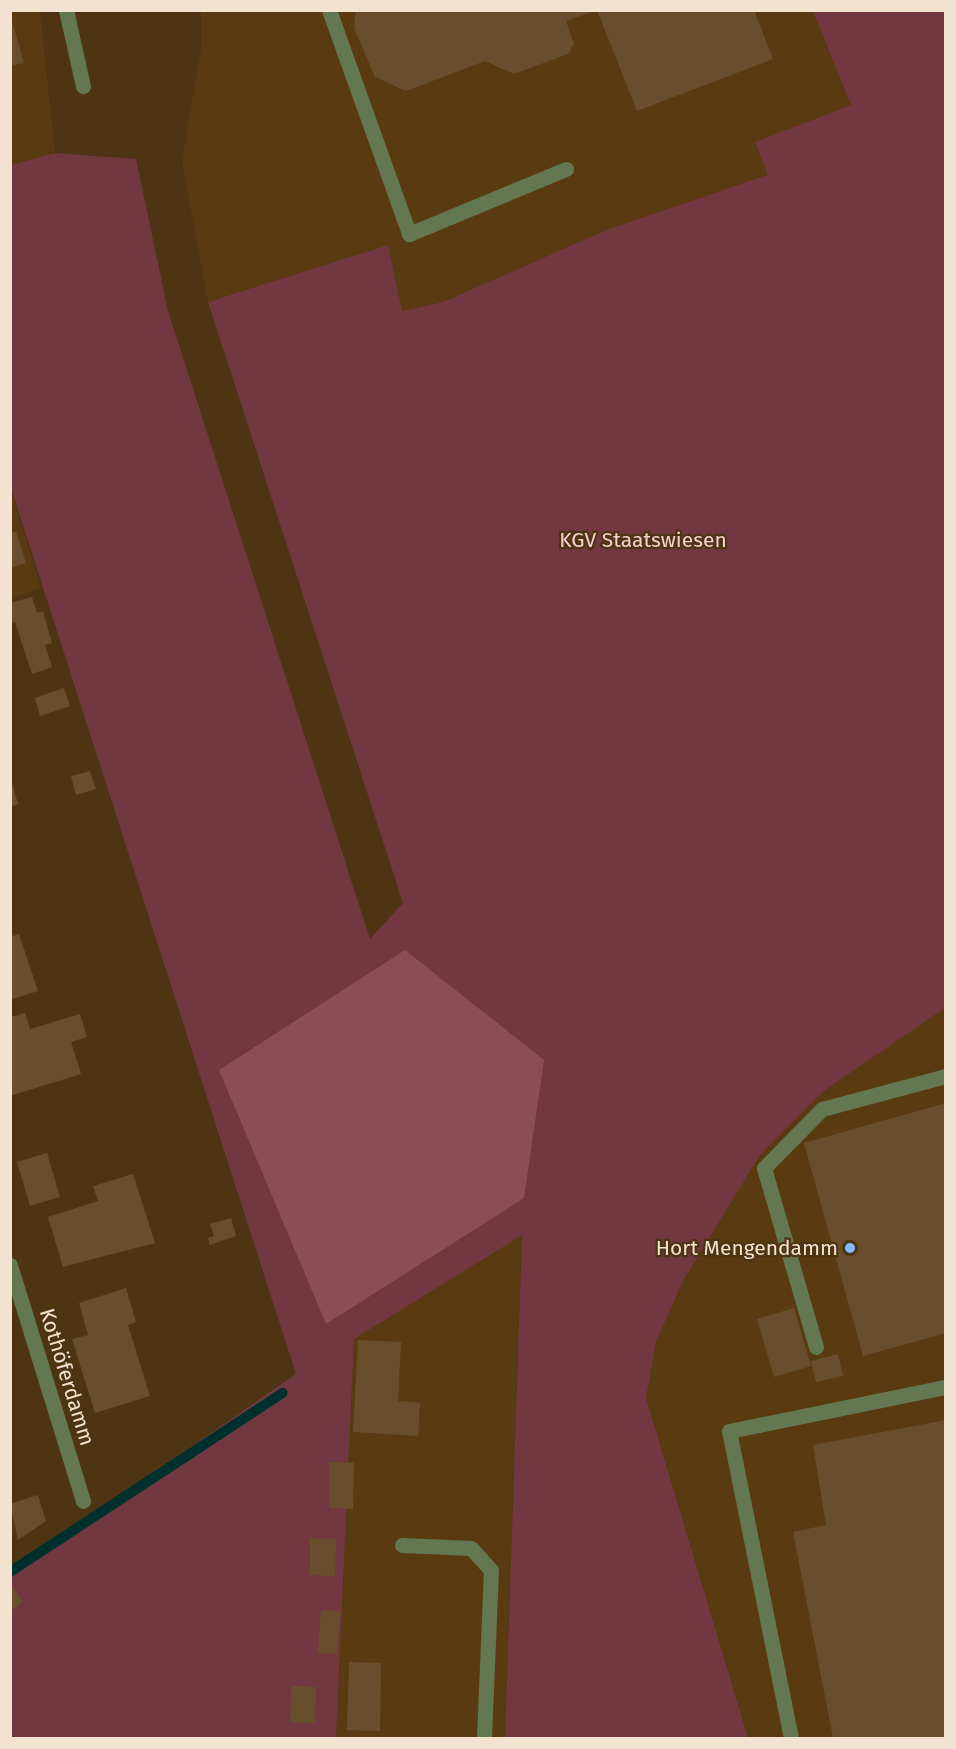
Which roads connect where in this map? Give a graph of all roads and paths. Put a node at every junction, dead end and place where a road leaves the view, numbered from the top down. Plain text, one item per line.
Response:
1 (66, 10) edge
2 (329, 10) edge
3 (83, 86) dead end
4 (566, 170) dead end
5 (945, 1076) edge
6 (10, 1265) edge
7 (816, 1347) dead end
8 (945, 1387) edge
9 (83, 1502) dead end
10 (402, 1545) dead end
11 (484, 1738) edge
12 (790, 1738) edge

1 - 3 street
2 - 4 street
5 - 7 street
6 - 9 street, Kothöferdamm
8 - 12 street
10 - 11 street

